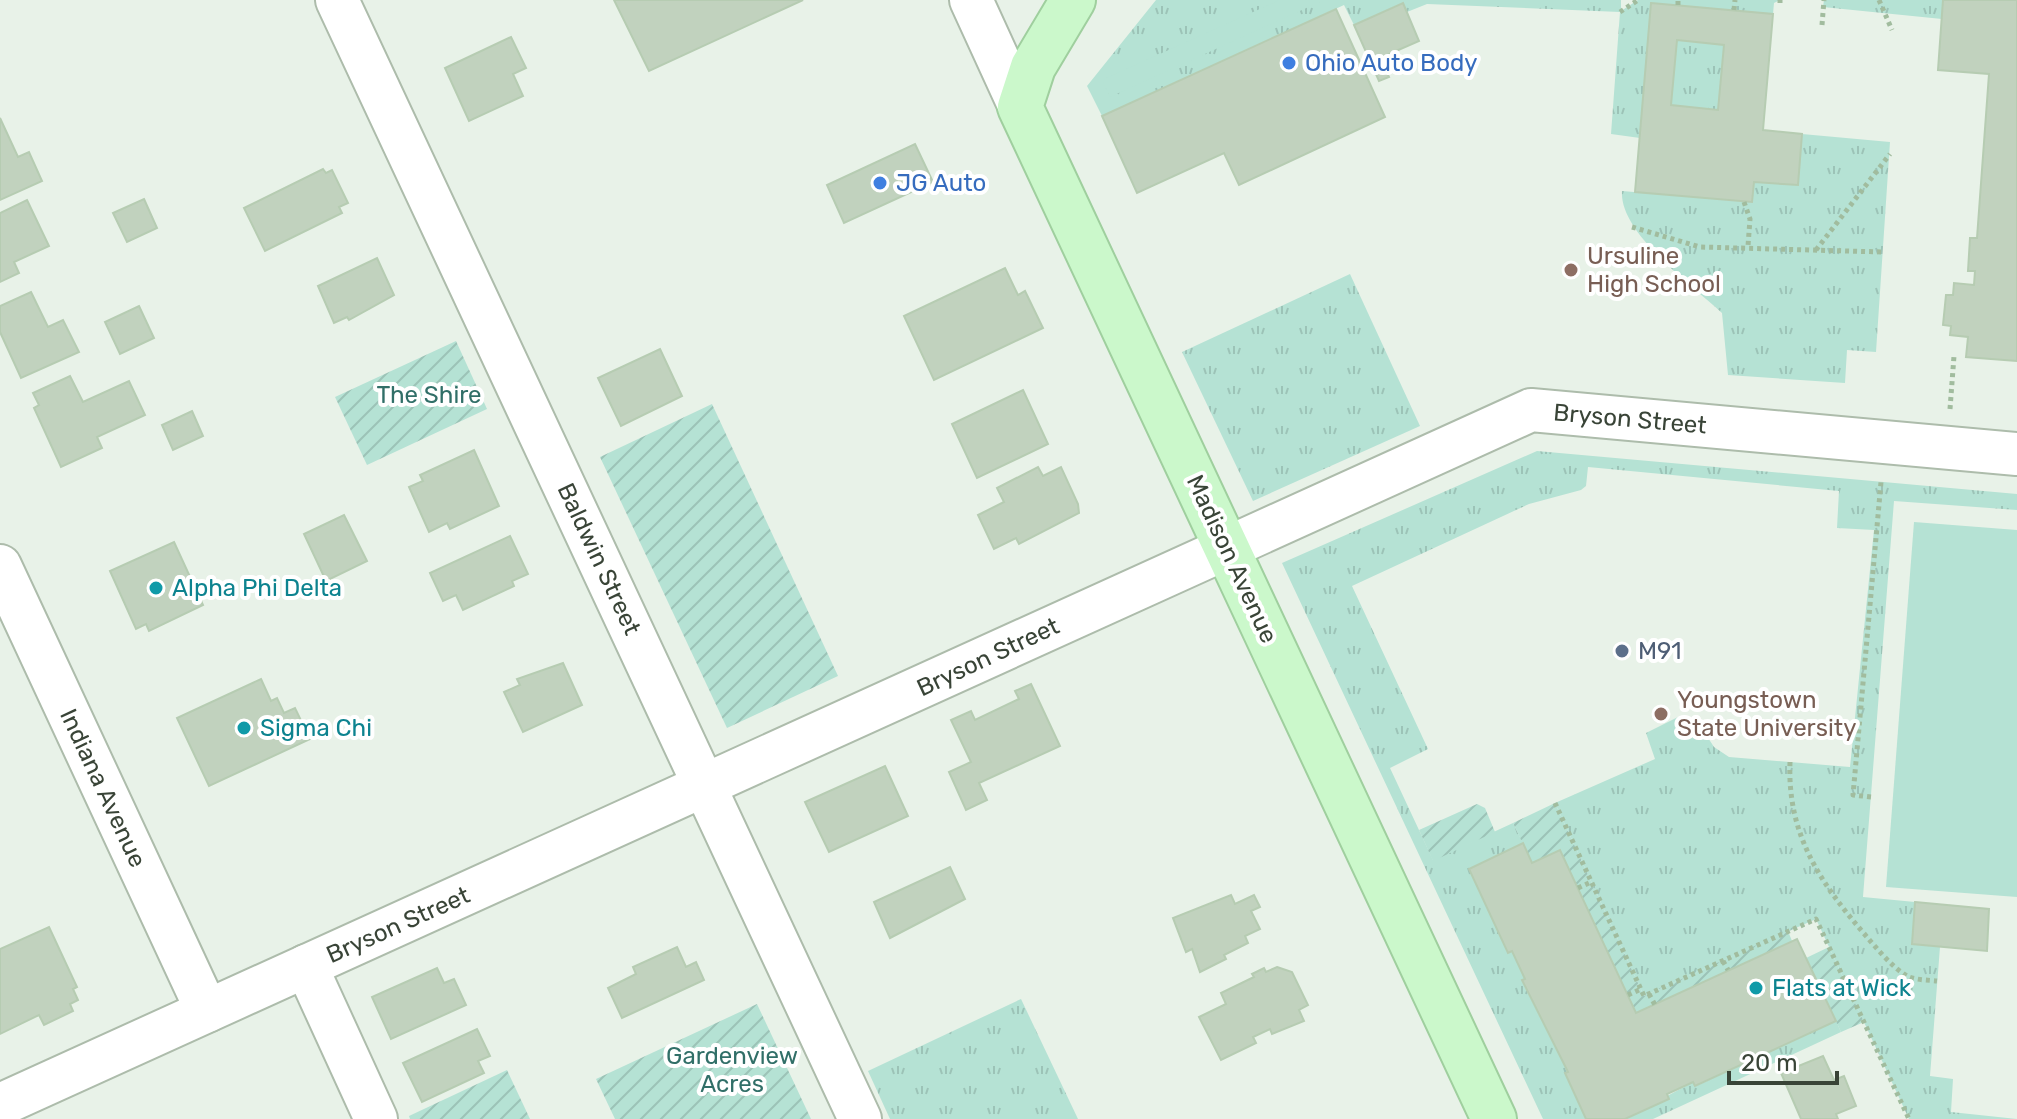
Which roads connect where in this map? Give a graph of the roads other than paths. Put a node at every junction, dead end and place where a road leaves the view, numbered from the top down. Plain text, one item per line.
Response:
1 (337, 0) edge
2 (971, 0) edge
3 (1073, 0) edge
4 (1020, 107) junction
5 (2017, 454) edge
6 (1227, 548) junction
7 (0, 566) edge
8 (704, 786) junction
9 (306, 966) junction
10 (207, 1011) junction
11 (0, 1105) edge
12 (376, 1119) edge
13 (860, 1119) edge
14 (1494, 1119) edge

1 - 8 street, Baldwin Street
2 - 4 street, Madison Avenue
3 - 4 street
4 - 6 street, Madison Avenue
5 - 6 street, Bryson Street
6 - 8 street, Bryson Street
6 - 14 street, Madison Avenue
7 - 10 street, Indiana Avenue
8 - 9 street, Bryson Street
8 - 13 street, Baldwin Street
9 - 10 street, Bryson Street
9 - 12 street
10 - 11 street, Bryson Street

